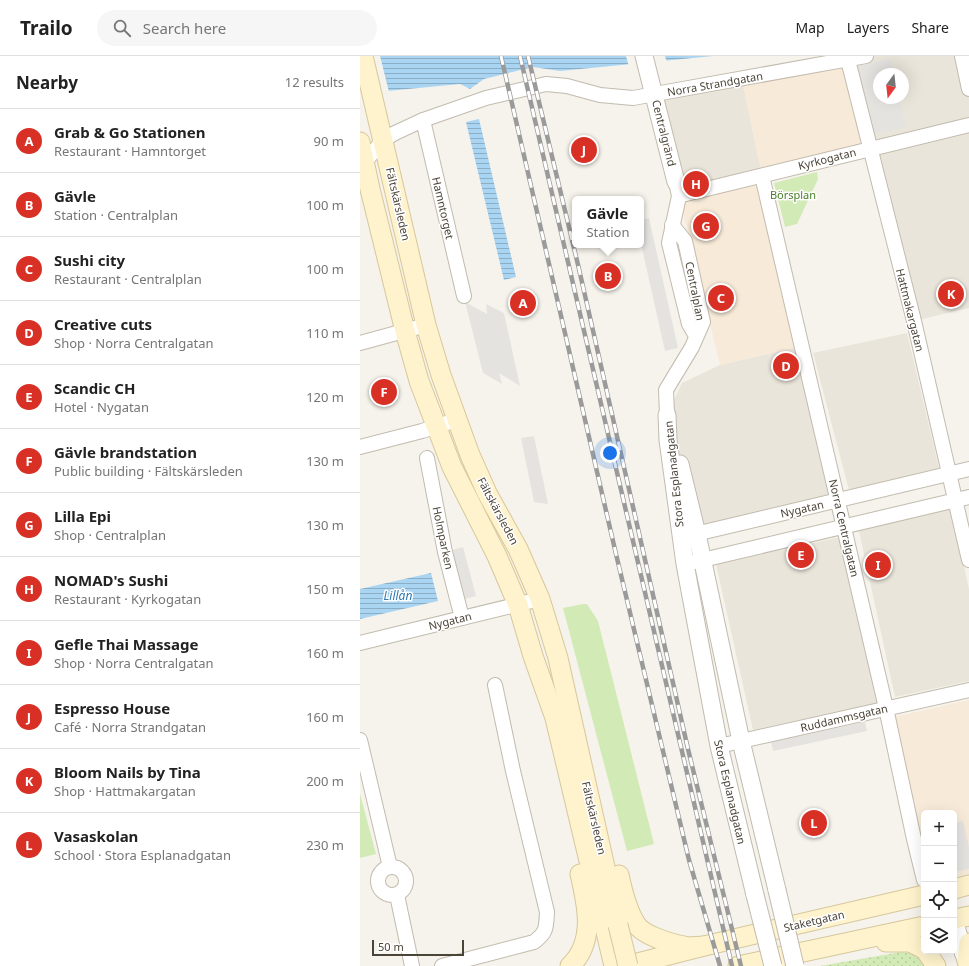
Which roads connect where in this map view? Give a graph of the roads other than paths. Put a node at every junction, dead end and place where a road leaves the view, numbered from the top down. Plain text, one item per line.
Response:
1 (363, 56) edge
2 (866, 56) edge
3 (962, 56) edge
4 (848, 60) junction
5 (646, 61) edge
6 (969, 89) edge
7 (654, 94) junction
8 (423, 120) junction
9 (969, 125) edge
10 (383, 140) junction
11 (360, 142) edge
12 (870, 148) junction
13 (362, 162) edge
14 (762, 176) junction
15 (680, 190) junction
16 (464, 296) dead end
17 (426, 326) junction
18 (405, 331) junction
19 (360, 343) edge
20 (667, 415) joint
21 (456, 420) junction
22 (436, 428) junction
23 (360, 447) edge
24 (427, 458) dead end
25 (969, 469) edge
26 (948, 474) junction
27 (969, 497) edge
28 (838, 500) junction
29 (954, 500) junction
30 (844, 526) junction
31 (689, 536) junction
32 (702, 560) junction
33 (969, 560) edge
34 (685, 564) junction
35 (540, 599) junction
36 (518, 605) junction
37 (462, 618) junction
38 (360, 643) edge
39 (533, 656) junction
40 (558, 658) junction
41 (495, 686) dead end
42 (969, 690) edge
43 (886, 708) junction
44 (360, 740) edge
45 (742, 741) junction
46 (719, 746) junction
47 (390, 867) junction
48 (921, 867) edge
49 (969, 885) edge
50 (957, 888) edge
51 (397, 895) junction
52 (921, 897) edge
53 (969, 916) edge
54 (957, 918) edge
55 (612, 927) junction
56 (921, 927) edge
57 (957, 930) edge
58 (839, 944) junction
59 (704, 946) junction
60 (921, 947) edge
61 (928, 954) edge
62 (938, 954) edge
63 (968, 957) edge
64 (412, 966) edge
65 (442, 966) edge
66 (570, 966) edge
67 (614, 966) edge
68 (627, 966) edge
69 (738, 966) edge
70 (773, 966) edge
71 (795, 966) edge
72 (936, 966) edge
73 (940, 966) edge

1 - 10 main road, Fältskärsleden
2 - 4 street, Norra Strandgatan
3 - 6 street
4 - 7 street, Norra Strandgatan
4 - 12 street, Hattmakargatan
5 - 7 street, Centralgränd
7 - 8 street, Norra Strandgatan
7 - 15 street, Centralgränd
8 - 10 street, Norra Strandgatan
8 - 16 street, Hamntorget
9 - 12 street, Kyrkogatan
10 - 13 street
10 - 17 main road, Fältskärsleden
11 - 13 main road, Fältskärsleden
12 - 14 street, Kyrkogatan
12 - 26 street, Hattmakargatan
13 - 18 main road, Fältskärsleden
14 - 15 street, Kyrkogatan
14 - 28 street, Norra Centralgatan
15 - 20 street, Centralplan
17 - 18 street
17 - 21 main road, Fältskärsleden
18 - 19 street
18 - 22 main road, Fältskärsleden
20 - 31 street, Stora Esplanadgatan
21 - 22 street
21 - 35 main road, Fältskärsleden
22 - 23 street
22 - 36 main road, Fältskärsleden
24 - 37 street, Holmparken
25 - 26 street, Nygatan
26 - 28 street, Nygatan
26 - 29 street, Hattmakargatan
27 - 29 street
28 - 30 street, Norra Centralgatan
28 - 31 street, Nygatan
29 - 30 street
29 - 33 street, Hattmakargatan
30 - 32 street
30 - 43 street, Norra Centralgatan
31 - 32 street, Stora Esplanadgatan
31 - 34 street, Stora Esplanadgatan
32 - 34 street
32 - 45 street, Stora Esplanadgatan
34 - 46 street, Stora Esplanadgatan
35 - 36 street, Nygatan
35 - 40 main road, Fältskärsleden
36 - 37 street, Nygatan
36 - 39 main road, Fältskärsleden
37 - 38 street, Nygatan
39 - 55 main road, Fältskärsleden
39 - 66 main road
40 - 55 main road, Fältskärsleden
40 - 59 main road
41 - 65 street
42 - 43 street, Ruddammsgatan
43 - 45 street, Ruddammsgatan
43 - 48 street, Norra Centralgatan
44 - 47 street
45 - 46 street, Ruddammsgatan
45 - 71 street, Stora Esplanadgatan, bridge
46 - 70 street, Stora Esplanadgatan, bridge
47 - 51 street
47 - 51 street
49 - 50 main road
51 - 64 street
52 - 59 main road, Staketgatan
53 - 54 main road
55 - 67 main road, Fältskärsleden
55 - 68 main road, Fältskärsleden, bridge
56 - 58 main road
57 - 63 street
58 - 60 main road
58 - 69 main road
59 - 68 main road
61 - 72 main road
62 - 73 street

